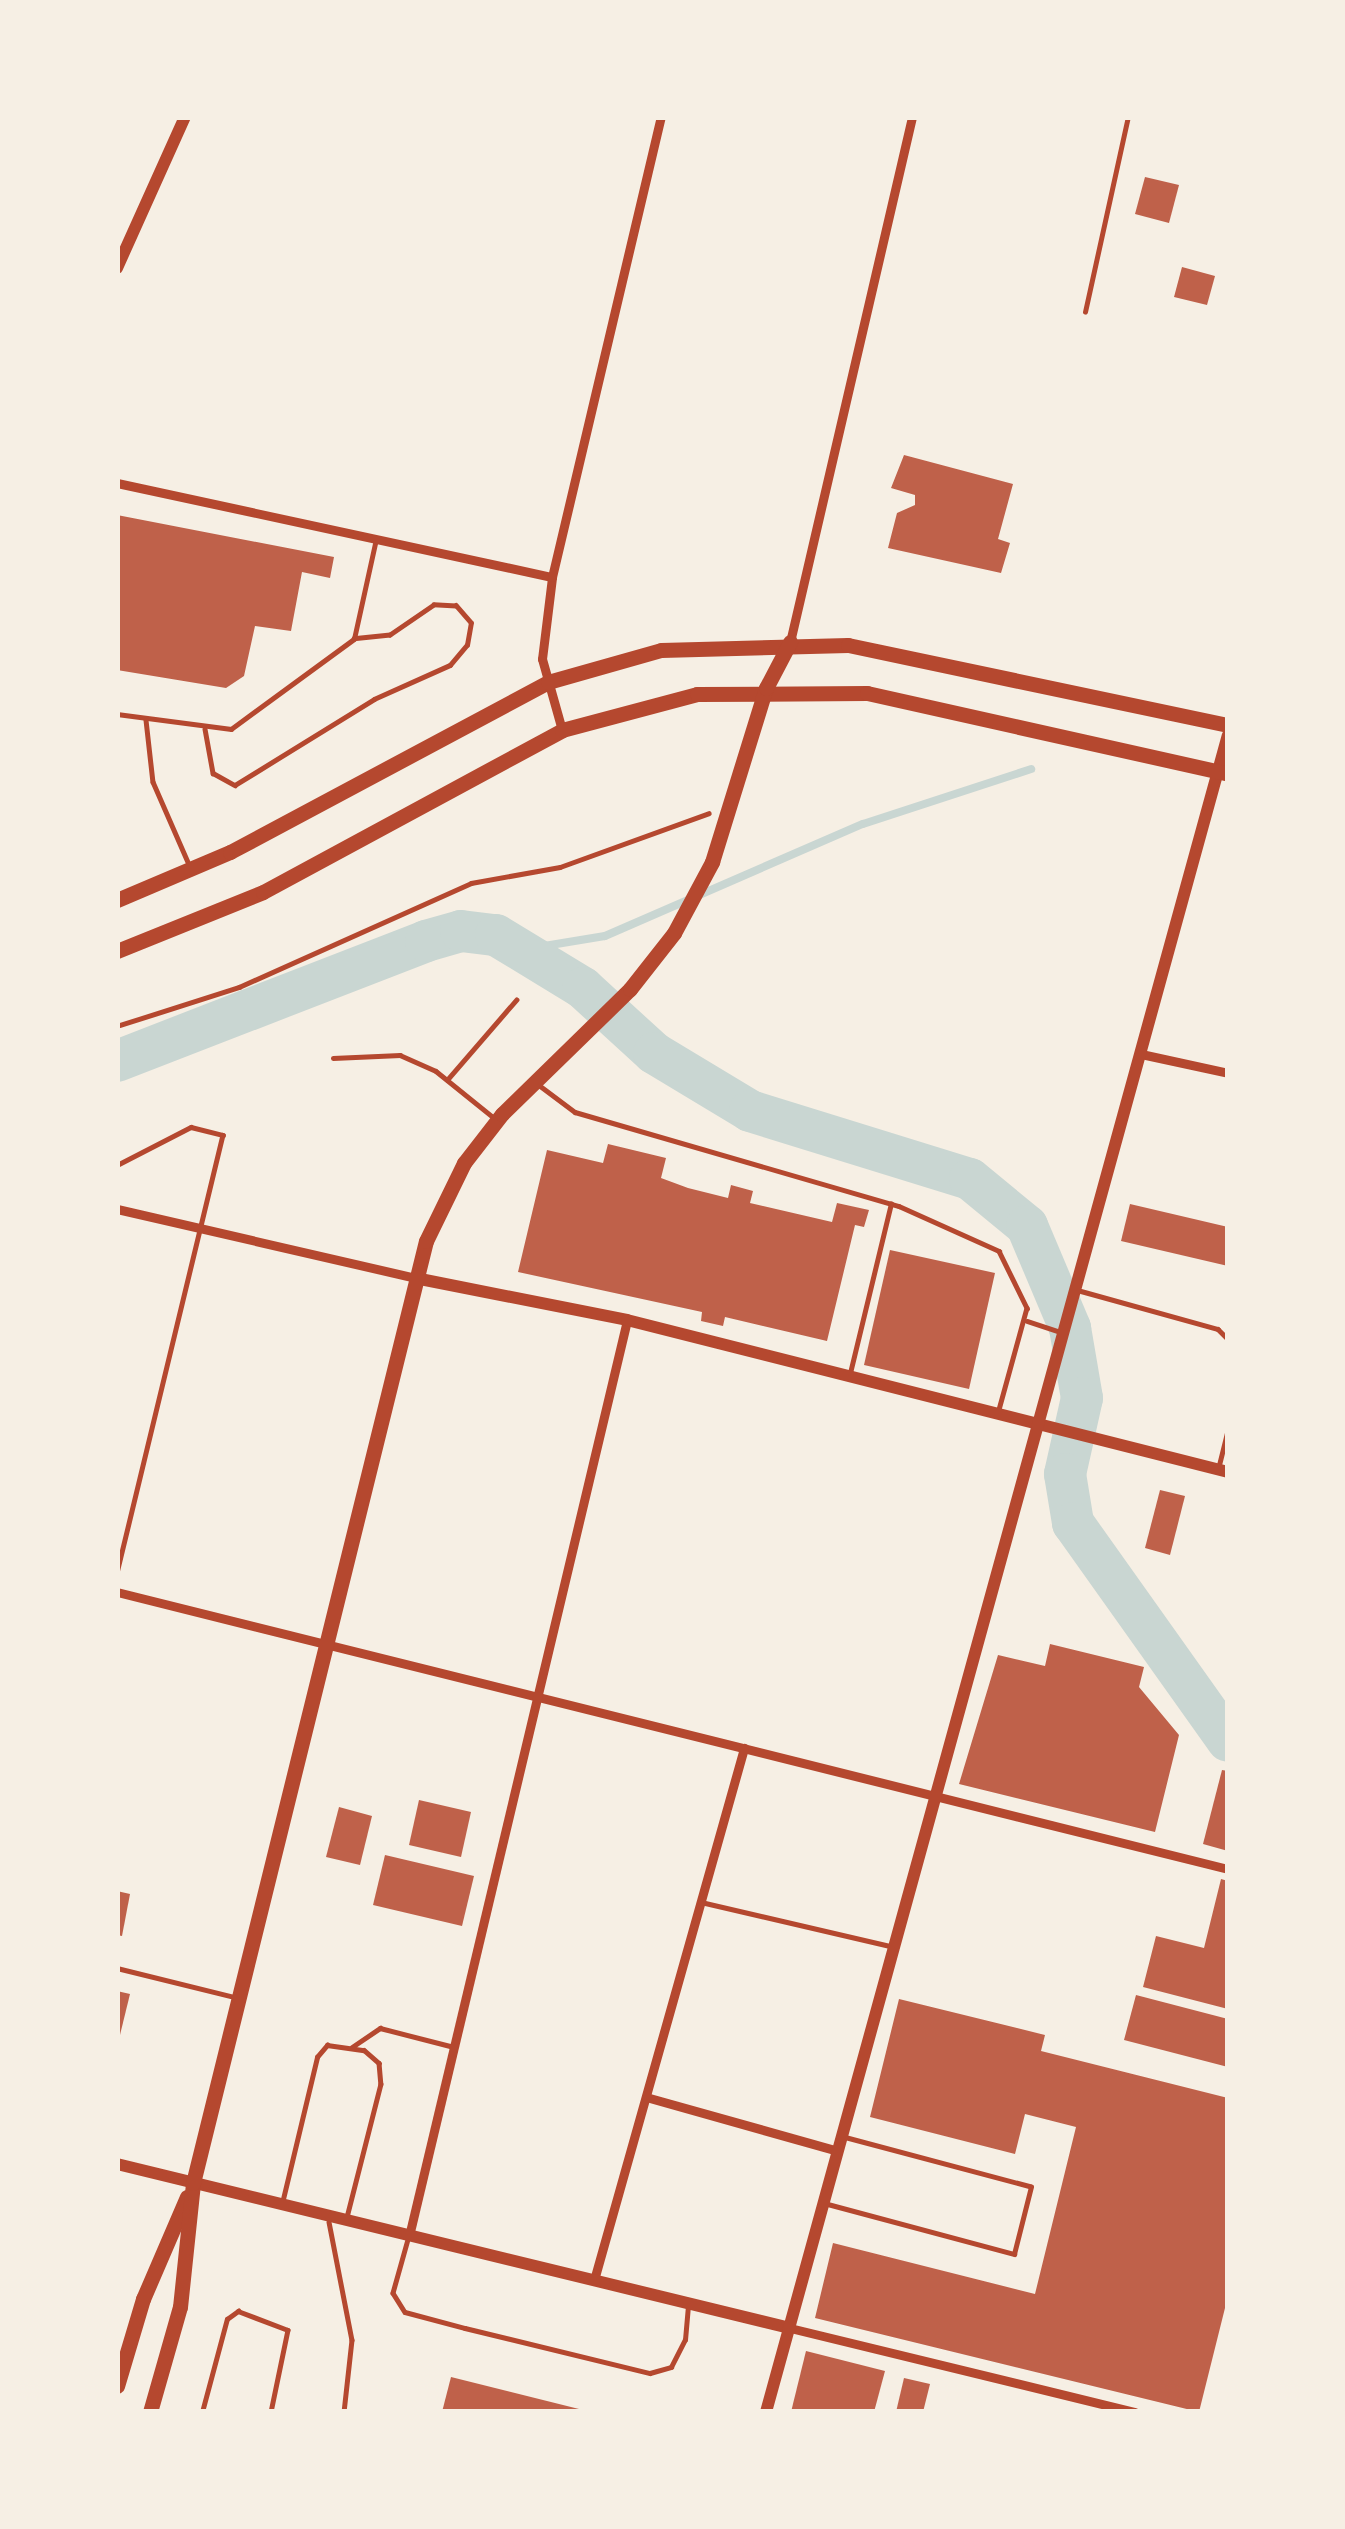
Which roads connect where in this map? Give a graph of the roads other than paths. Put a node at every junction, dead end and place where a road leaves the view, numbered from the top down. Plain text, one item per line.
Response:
1 (185, 117) edge
2 (661, 117) edge
3 (912, 117) edge
4 (1128, 117) edge
5 (117, 268) edge
6 (1085, 312) dead end
7 (117, 483) edge
8 (376, 539) junction
9 (552, 577) junction
10 (354, 639) junction
11 (790, 642) junction
12 (548, 682) junction
13 (766, 688) junction
14 (117, 714) edge
15 (146, 720) junction
16 (1228, 725) edge
17 (205, 729) junction
18 (562, 730) junction
19 (1228, 735) edge
20 (1223, 773) edge
21 (192, 871) junction
22 (117, 901) edge
23 (117, 951) edge
24 (516, 1000) dead end
25 (1141, 1054) junction
26 (333, 1058) dead end
27 (1228, 1073) edge
28 (447, 1080) junction
29 (534, 1081) junction
30 (497, 1120) junction
31 (117, 1165) edge
32 (892, 1204) junction
33 (117, 1209) edge
34 (200, 1228) junction
35 (415, 1278) junction
36 (1075, 1290) junction
37 (627, 1320) junction
38 (1027, 1321) junction
39 (1064, 1333) junction
40 (1228, 1339) edge
41 (848, 1380) junction
42 (998, 1415) junction
43 (1038, 1424) junction
44 (1228, 1430) edge
45 (1223, 1471) edge
46 (117, 1573) edge
47 (117, 1592) edge
48 (326, 1643) junction
49 (538, 1696) junction
50 (744, 1748) junction
51 (936, 1796) junction
52 (1228, 1869) edge
53 (701, 1902) junction
54 (895, 1947) junction
55 (117, 1968) edge
56 (240, 1999) junction
57 (352, 2047) junction
58 (454, 2047) junction
59 (646, 2097) junction
60 (840, 2144) junction
61 (117, 2164) edge
62 (193, 2183) junction
63 (824, 2203) junction
64 (281, 2204) junction
65 (328, 2216) junction
66 (347, 2221) junction
67 (409, 2236) junction
68 (594, 2281) junction
69 (688, 2303) junction
70 (790, 2328) junction
71 (117, 2386) edge
72 (149, 2412) edge
73 (202, 2412) edge
74 (271, 2412) edge
75 (344, 2412) edge
76 (766, 2412) edge
77 (1136, 2412) edge

1 - 5 street
2 - 9 street
3 - 11 street
4 - 6 lane
7 - 8 street
8 - 9 street
8 - 10 lane
9 - 12 street
10 - 17 lane
10 - 17 lane
11 - 12 highway
11 - 13 highway
11 - 16 highway
12 - 18 street
12 - 21 highway
13 - 18 highway
13 - 20 highway
13 - 29 highway
14 - 15 lane
15 - 17 lane
15 - 21 lane
18 - 23 highway
19 - 20 street
20 - 25 street
21 - 22 highway
24 - 28 lane
25 - 27 street
25 - 36 street
26 - 28 lane
28 - 30 lane
29 - 30 highway
29 - 32 lane
30 - 35 highway
31 - 34 lane
32 - 38 lane
32 - 41 lane
33 - 34 street
34 - 35 street
34 - 46 lane
35 - 37 street
35 - 48 highway
36 - 39 street
36 - 40 lane
37 - 41 street
37 - 49 street
38 - 39 lane
38 - 42 lane
39 - 43 street
41 - 42 street
42 - 43 street
43 - 45 street
43 - 51 street
44 - 45 lane
47 - 48 street
48 - 49 street
48 - 56 highway
49 - 50 street
49 - 58 street
50 - 51 street
50 - 53 street
51 - 52 street
51 - 54 street
53 - 54 lane
53 - 59 street
54 - 60 street
55 - 56 lane
56 - 62 highway
57 - 58 lane
57 - 64 lane
57 - 66 lane
58 - 67 street
59 - 60 street
59 - 68 street
60 - 63 street
60 - 63 lane
61 - 62 street
62 - 64 street
62 - 71 highway
62 - 72 highway
63 - 70 street
64 - 65 street
65 - 66 street
65 - 75 lane
66 - 67 street
67 - 68 street
67 - 69 lane
68 - 69 street
69 - 70 street
70 - 76 street
70 - 77 street
73 - 74 lane

